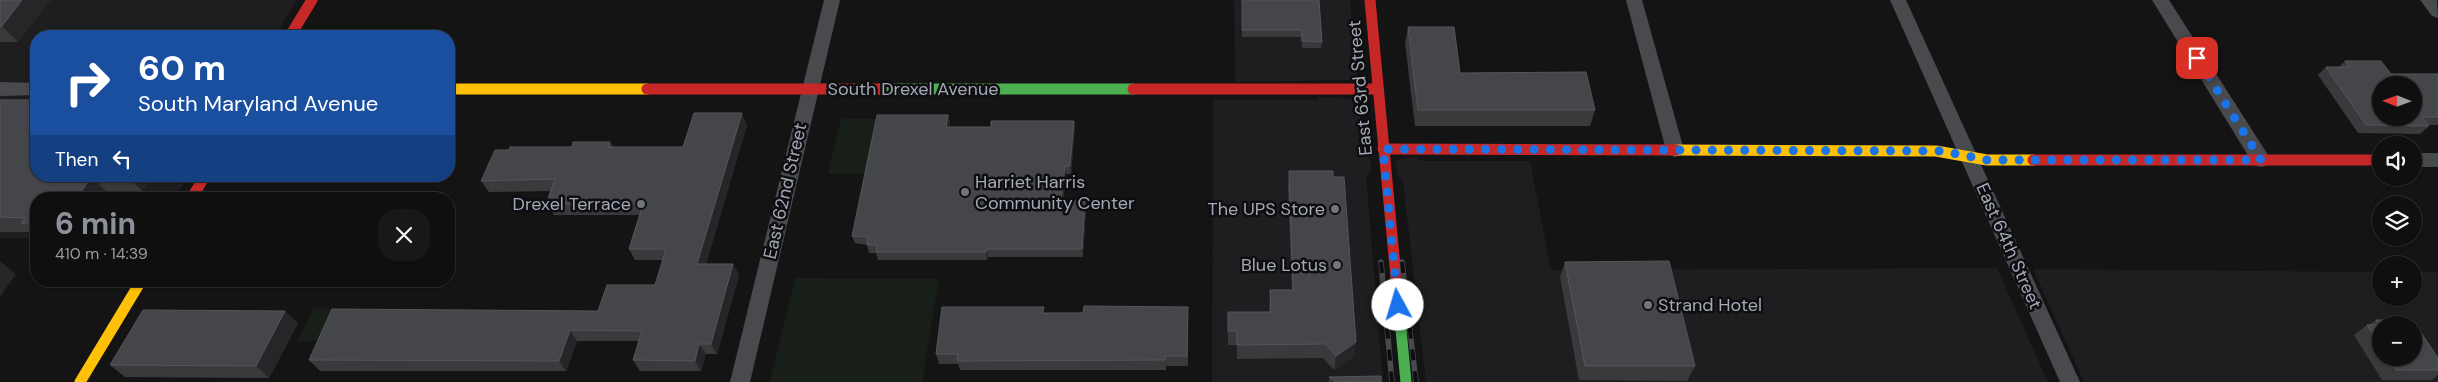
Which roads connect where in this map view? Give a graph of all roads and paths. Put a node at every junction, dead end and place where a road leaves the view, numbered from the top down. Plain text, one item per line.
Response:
1 (312, 0) edge
2 (832, 0) edge
3 (1370, 0) edge
4 (1634, 0) edge
5 (1898, 0) edge
6 (2160, 0) edge
7 (2428, 0) edge
8 (2438, 12) edge
9 (294, 30) edge
10 (0, 89) edge
11 (30, 89) edge
12 (455, 89) edge
13 (810, 89) junction
14 (1378, 89) junction
15 (1383, 149) junction
16 (1675, 150) junction
17 (1968, 155) junction
18 (2261, 160) junction
19 (2372, 160) edge
20 (2422, 160) edge
21 (2438, 160) edge
22 (137, 287) edge
23 (80, 382) edge
24 (740, 382) edge
25 (1406, 382) edge
26 (2070, 382) edge

1 - 9 street
2 - 13 street, East 62nd Street
3 - 14 street, East 63rd Street
4 - 16 street
5 - 17 street, East 64th Street
6 - 18 street
7 - 8 street
10 - 11 street
12 - 13 street, South Drexel Avenue
13 - 14 street, South Drexel Avenue
13 - 24 street, East 62nd Street
14 - 15 street, East 63rd Street
15 - 16 street
15 - 25 street, East 63rd Street
16 - 17 street
17 - 18 street
17 - 26 street, East 64th Street
18 - 19 street
20 - 21 street
22 - 23 street

